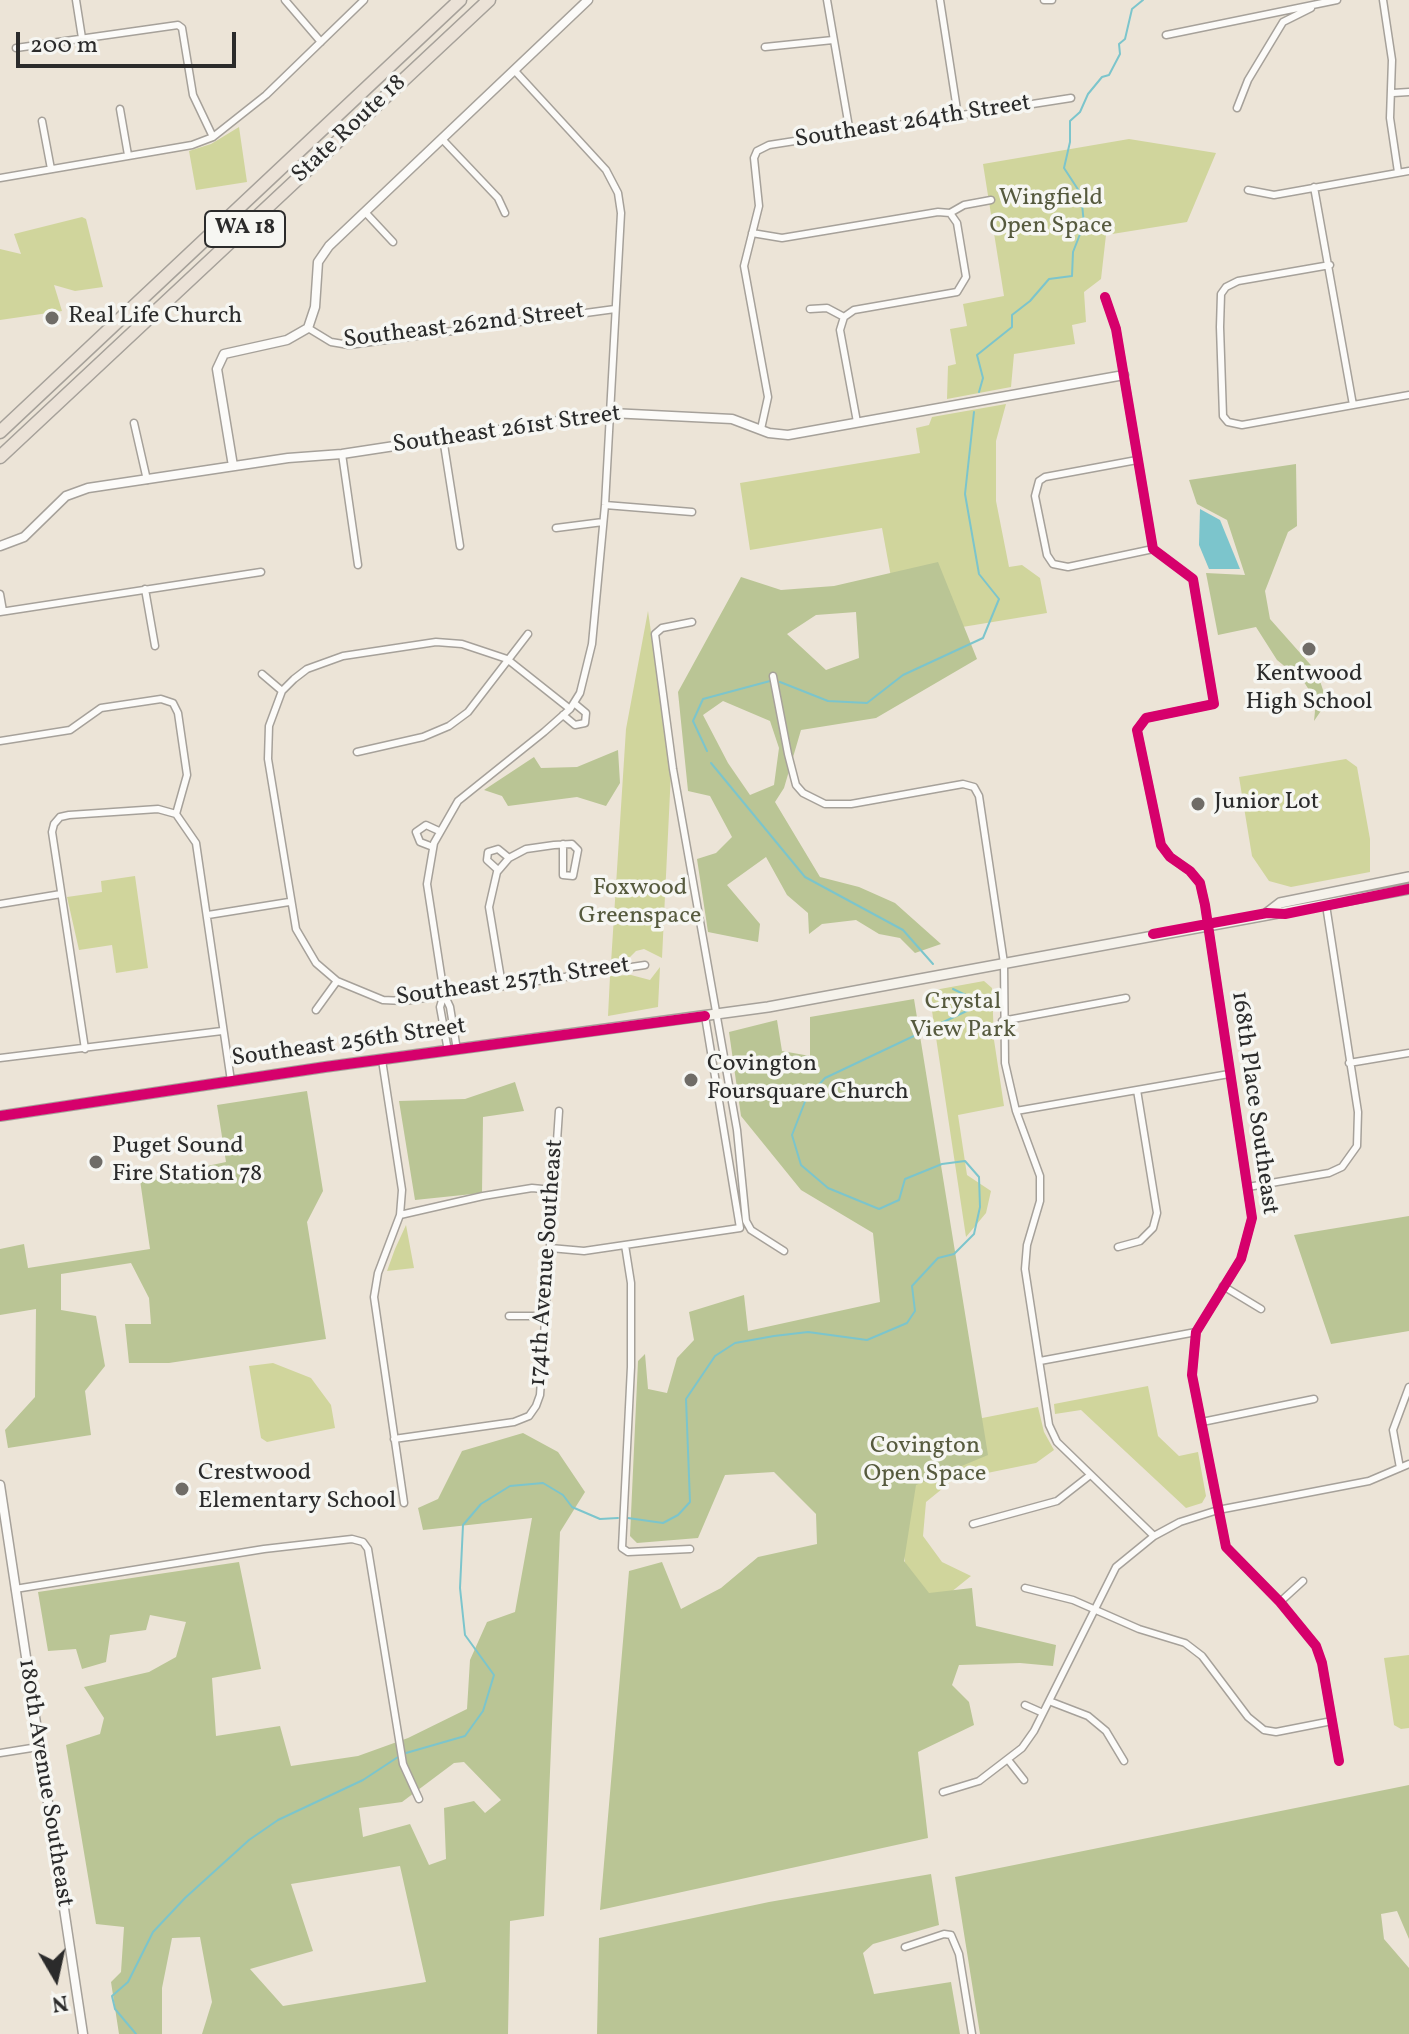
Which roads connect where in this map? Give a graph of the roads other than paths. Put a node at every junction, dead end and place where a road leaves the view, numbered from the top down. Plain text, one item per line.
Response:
1 (76, 0) edge
2 (285, 0) edge
3 (364, 0) edge
4 (460, 0) edge
5 (489, 0) edge
6 (588, 0) edge
7 (827, 0) edge
8 (940, 0) edge
9 (1044, 0) edge
10 (1052, 0) edge
11 (1337, 0) edge
12 (1383, 0) edge
13 (1325, 2) junction
14 (1166, 35) dead end
15 (82, 38) junction
16 (833, 40) junction
17 (321, 42) junction
18 (765, 47) dead end
19 (16, 48) dead end
20 (515, 71) junction
21 (1409, 92) edge
22 (1393, 93) junction
23 (1071, 98) dead end
24 (1237, 108) dead end
25 (120, 109) dead end
26 (958, 116) junction
27 (42, 121) dead end
28 (850, 133) junction
29 (213, 137) junction
30 (442, 139) junction
31 (128, 155) junction
32 (51, 169) junction
33 (1409, 171) edge
34 (1398, 172) junction
35 (0, 178) edge
36 (1314, 187) junction
37 (1248, 190) dead end
38 (991, 200) dead end
39 (365, 212) junction
40 (505, 213) dead end
41 (950, 213) junction
42 (752, 233) junction
43 (393, 242) dead end
44 (1330, 265) junction
45 (1105, 297) dead end
46 (615, 309) junction
47 (810, 309) dead end
48 (844, 317) junction
49 (308, 328) junction
50 (1124, 375) junction
51 (1409, 395) edge
52 (1353, 405) junction
53 (611, 413) junction
54 (857, 422) junction
55 (134, 423) dead end
56 (761, 429) junction
57 (0, 432) edge
58 (443, 438) junction
59 (342, 454) junction
60 (0, 457) edge
61 (1137, 460) junction
62 (233, 466) junction
63 (147, 480) junction
64 (605, 505) junction
65 (692, 512) dead end
66 (603, 522) junction
67 (556, 528) dead end
68 (0, 546) edge
69 (460, 546) dead end
70 (1153, 549) junction
71 (358, 565) dead end
72 (261, 572) dead end
73 (145, 589) junction
74 (0, 594) edge
75 (1, 612) edge
76 (692, 622) dead end
77 (528, 634) dead end
78 (155, 646) dead end
79 (507, 659) junction
80 (262, 674) dead end
81 (773, 676) dead end
82 (282, 691) junction
83 (572, 706) junction
84 (563, 715) junction
85 (0, 741) edge
86 (357, 752) dead end
87 (176, 814) junction
88 (439, 831) junction
89 (563, 844) junction
90 (433, 847) junction
91 (509, 858) junction
92 (498, 870) junction
93 (1409, 877) edge
94 (1409, 889) edge
95 (61, 894) junction
96 (289, 902) junction
97 (0, 904) edge
98 (1326, 905) junction
99 (1267, 913) junction
100 (208, 915) junction
101 (1208, 923) junction
102 (1004, 963) junction
103 (645, 965) dead end
104 (337, 981) junction
105 (502, 985) junction
106 (444, 994) junction
107 (1126, 998) dead end
108 (316, 1010) dead end
109 (716, 1015) junction
110 (705, 1016) junction
111 (1002, 1021) junction
112 (222, 1031) junction
113 (85, 1049) junction
114 (452, 1050) junction
115 (1409, 1053) edge
116 (0, 1058) edge
117 (382, 1060) junction
118 (1349, 1063) junction
119 (1229, 1074) junction
120 (231, 1081) junction
121 (1137, 1090) junction
122 (559, 1111) dead end
123 (1016, 1111) junction
124 (0, 1116) edge
125 (1248, 1187) junction
126 (553, 1190) junction
127 (400, 1215) junction
128 (625, 1245) junction
129 (1118, 1247) dead end
130 (550, 1248) junction
131 (784, 1251) dead end
132 (1223, 1286) junction
133 (1261, 1309) dead end
134 (509, 1316) dead end
135 (545, 1316) junction
136 (1196, 1332) junction
137 (1040, 1361) junction
138 (1409, 1387) edge
139 (1314, 1399) dead end
140 (1202, 1422) junction
141 (394, 1439) junction
142 (1409, 1464) edge
143 (1400, 1468) junction
144 (1089, 1476) junction
145 (0, 1485) edge
146 (404, 1503) dead end
147 (1218, 1510) junction
148 (973, 1524) dead end
149 (1154, 1536) junction
150 (690, 1549) dead end
151 (1303, 1581) dead end
152 (1025, 1588) dead end
153 (15, 1589) junction
154 (1280, 1602) junction
155 (1094, 1609) junction
156 (1049, 1701) junction
157 (1025, 1705) dead end
158 (1043, 1713) junction
159 (1332, 1721) junction
160 (38, 1747) junction
161 (0, 1753) edge
162 (1009, 1761) junction
163 (1124, 1761) dead end
164 (1339, 1761) dead end
165 (1024, 1780) dead end
166 (943, 1792) dead end
167 (419, 1799) dead end
168 (905, 1947) dead end
169 (83, 2034) edge
170 (972, 2034) edge

1 - 15 street
2 - 17 street
3 - 17 street
4 - 57 highway, State Route 18 / WA 18
5 - 60 highway, State Route 18 / WA 18
6 - 20 street
7 - 16 street
8 - 26 street
9 - 10 street
11 - 13 street
12 - 22 street
13 - 14 street
13 - 24 street
15 - 19 street
15 - 29 street
16 - 18 street
16 - 28 street
17 - 29 street
20 - 30 street
20 - 46 street
21 - 22 street
22 - 34 street
23 - 26 street, Southeast 264th Street
25 - 31 street
26 - 28 street, Southeast 264th Street
27 - 32 street
28 - 42 street, Southeast 264th Street
29 - 31 street
30 - 39 street
30 - 40 street
31 - 32 street
32 - 35 street
33 - 34 street
34 - 36 street
36 - 37 street
36 - 44 street
38 - 41 street
39 - 43 street
39 - 49 street
41 - 42 street
41 - 48 street
42 - 56 street
44 - 52 street
44 - 52 street
45 - 50 street
46 - 49 street, Southeast 262nd Street
46 - 53 street
47 - 48 street
48 - 54 street
49 - 62 street, Southeast 262nd Street
50 - 54 street, Southeast 261st Street
50 - 61 street
51 - 52 street
53 - 56 street, Southeast 261st Street
53 - 58 street, Southeast 261st Street
53 - 64 street
54 - 56 street, Southeast 261st Street
55 - 63 street
58 - 59 street, Southeast 261st Street
58 - 69 street
59 - 62 street, Southeast 261st Street
59 - 71 street
61 - 70 street
61 - 70 street
62 - 63 street, Southeast 261st Street
63 - 68 street, Southeast 261st Street
64 - 65 street
64 - 66 street
66 - 67 street
66 - 83 street
70 - 101 street, 168th Place Southeast
72 - 73 street
73 - 75 street
73 - 78 street
74 - 75 street
76 - 109 street
77 - 79 street
79 - 82 street
79 - 83 street
79 - 86 street
80 - 82 street
81 - 102 street
82 - 96 street
83 - 84 street
83 - 84 street
84 - 88 street
85 - 87 street
87 - 95 street
87 - 100 street
88 - 90 street
88 - 90 street
89 - 89 street
89 - 91 street
90 - 106 street
91 - 92 street
91 - 92 street
92 - 105 street
93 - 99 main road, Southeast 256th Street
94 - 98 main road, Southeast 256th Street
95 - 97 street
95 - 113 street
96 - 100 street
96 - 104 street
98 - 99 main road, Southeast 256th Street
98 - 118 street
99 - 101 main road, Southeast 256th Street
100 - 112 street
101 - 102 main road, Southeast 256th Street
101 - 119 street, 168th Place Southeast
102 - 109 main road, Southeast 256th Street
102 - 111 street
103 - 105 street, Southeast 257th Street
104 - 106 street, Southeast 257th Street
104 - 108 street
105 - 106 street, Southeast 257th Street
106 - 114 street
107 - 111 street
109 - 110 main road, Southeast 256th Street
109 - 131 street
110 - 114 main road, Southeast 256th Street
110 - 128 street
111 - 123 street
112 - 113 street
112 - 120 street
113 - 116 street
114 - 117 main road, Southeast 256th Street
115 - 118 street
117 - 120 main road, Southeast 256th Street
117 - 127 street
118 - 125 street
119 - 121 street
119 - 125 street, 168th Place Southeast
120 - 124 main road, Southeast 256th Street
121 - 123 street
121 - 129 street
122 - 126 street, 174th Avenue Southeast
123 - 137 street
125 - 132 street, 168th Place Southeast
126 - 127 street
126 - 130 street, 174th Avenue Southeast
127 - 141 street
128 - 130 street
128 - 150 street
130 - 135 street, 174th Avenue Southeast
132 - 133 street
132 - 136 street, 168th Place Southeast
134 - 135 street
135 - 141 street, 174th Avenue Southeast
136 - 137 street
136 - 140 street, 168th Place Southeast
137 - 144 street
138 - 143 street
139 - 140 street
140 - 147 street, 168th Place Southeast
141 - 146 street
142 - 143 street
143 - 147 street
144 - 148 street
144 - 149 street
145 - 153 street, 180th Avenue Southeast
147 - 149 street
147 - 154 street, 168th Place Southeast
149 - 155 street
151 - 154 street
152 - 155 street
153 - 160 street, 180th Avenue Southeast
153 - 167 street
154 - 159 street, 168th Place Southeast
155 - 156 street
155 - 159 street
156 - 158 street
156 - 163 street
157 - 158 street
158 - 162 street
159 - 164 street, 168th Place Southeast
160 - 161 street
160 - 169 street, 180th Avenue Southeast
162 - 165 street
162 - 166 street
168 - 170 street

